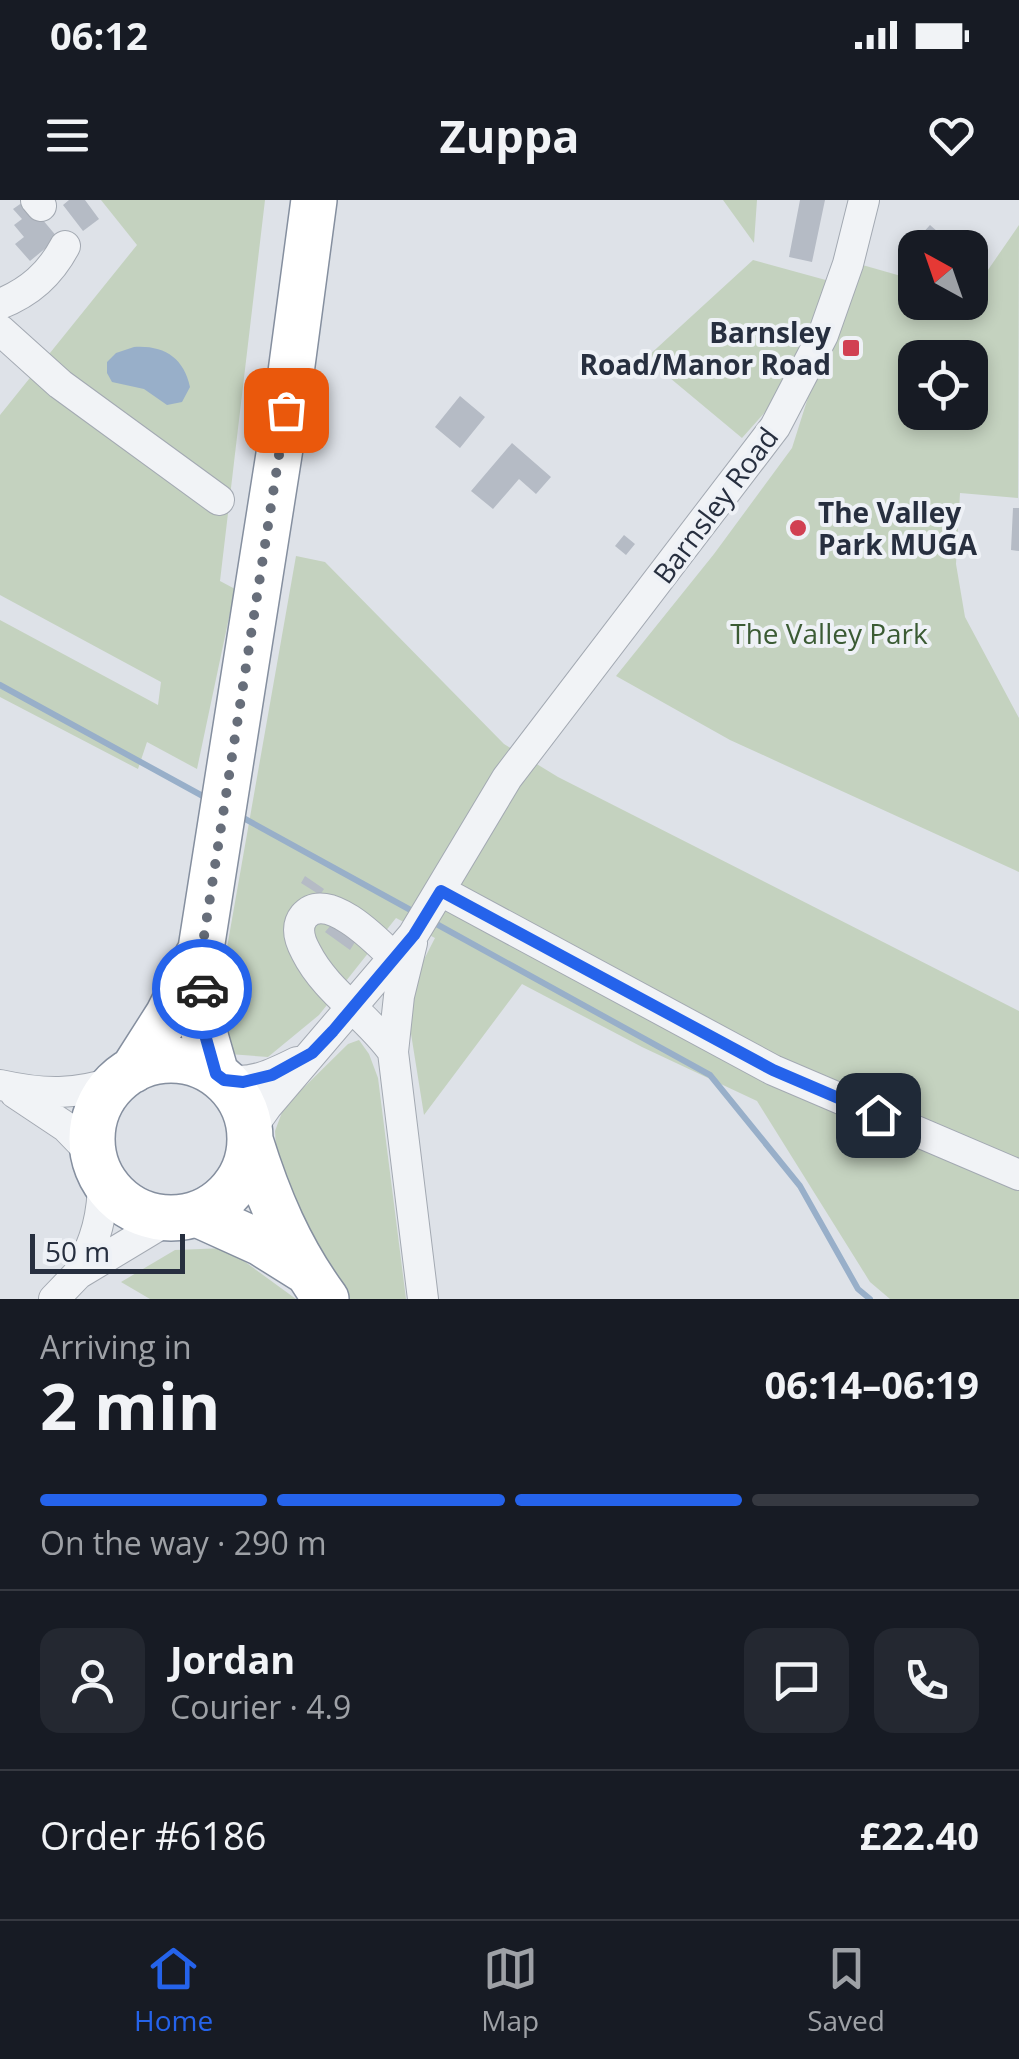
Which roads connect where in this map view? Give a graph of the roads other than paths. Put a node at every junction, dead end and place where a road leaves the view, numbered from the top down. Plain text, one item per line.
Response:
1 (314, 200) edge
2 (864, 200) edge
3 (65, 246) dead end
4 (0, 304) edge
5 (0, 330) edge
6 (219, 500) dead end
7 (437, 898) junction
8 (404, 947) junction
9 (202, 949) junction
10 (354, 1008) junction
11 (393, 1052) junction
12 (312, 1053) junction
13 (126, 1075) junction
14 (220, 1077) junction
15 (2, 1086) edge
16 (250, 1135) junction
17 (98, 1168) junction
18 (1019, 1176) edge
19 (184, 1216) junction
20 (78, 1274) junction
21 (316, 1285) edge
22 (54, 1299) edge
23 (423, 1299) edge

1 - 9 highway
2 - 7 street, Barnsley Road
3 - 4 street
5 - 6 street
7 - 8 street, Barnsley Road
7 - 18 street
8 - 10 street
8 - 10 street
8 - 11 street
9 - 13 highway
9 - 14 highway
10 - 11 street
10 - 12 street
11 - 23 street
12 - 14 street
12 - 16 street
13 - 14 highway
13 - 15 street
13 - 17 highway
14 - 16 highway
15 - 17 street
16 - 19 highway
16 - 21 highway
17 - 19 highway
17 - 20 street
19 - 20 street
19 - 21 highway
20 - 22 street

